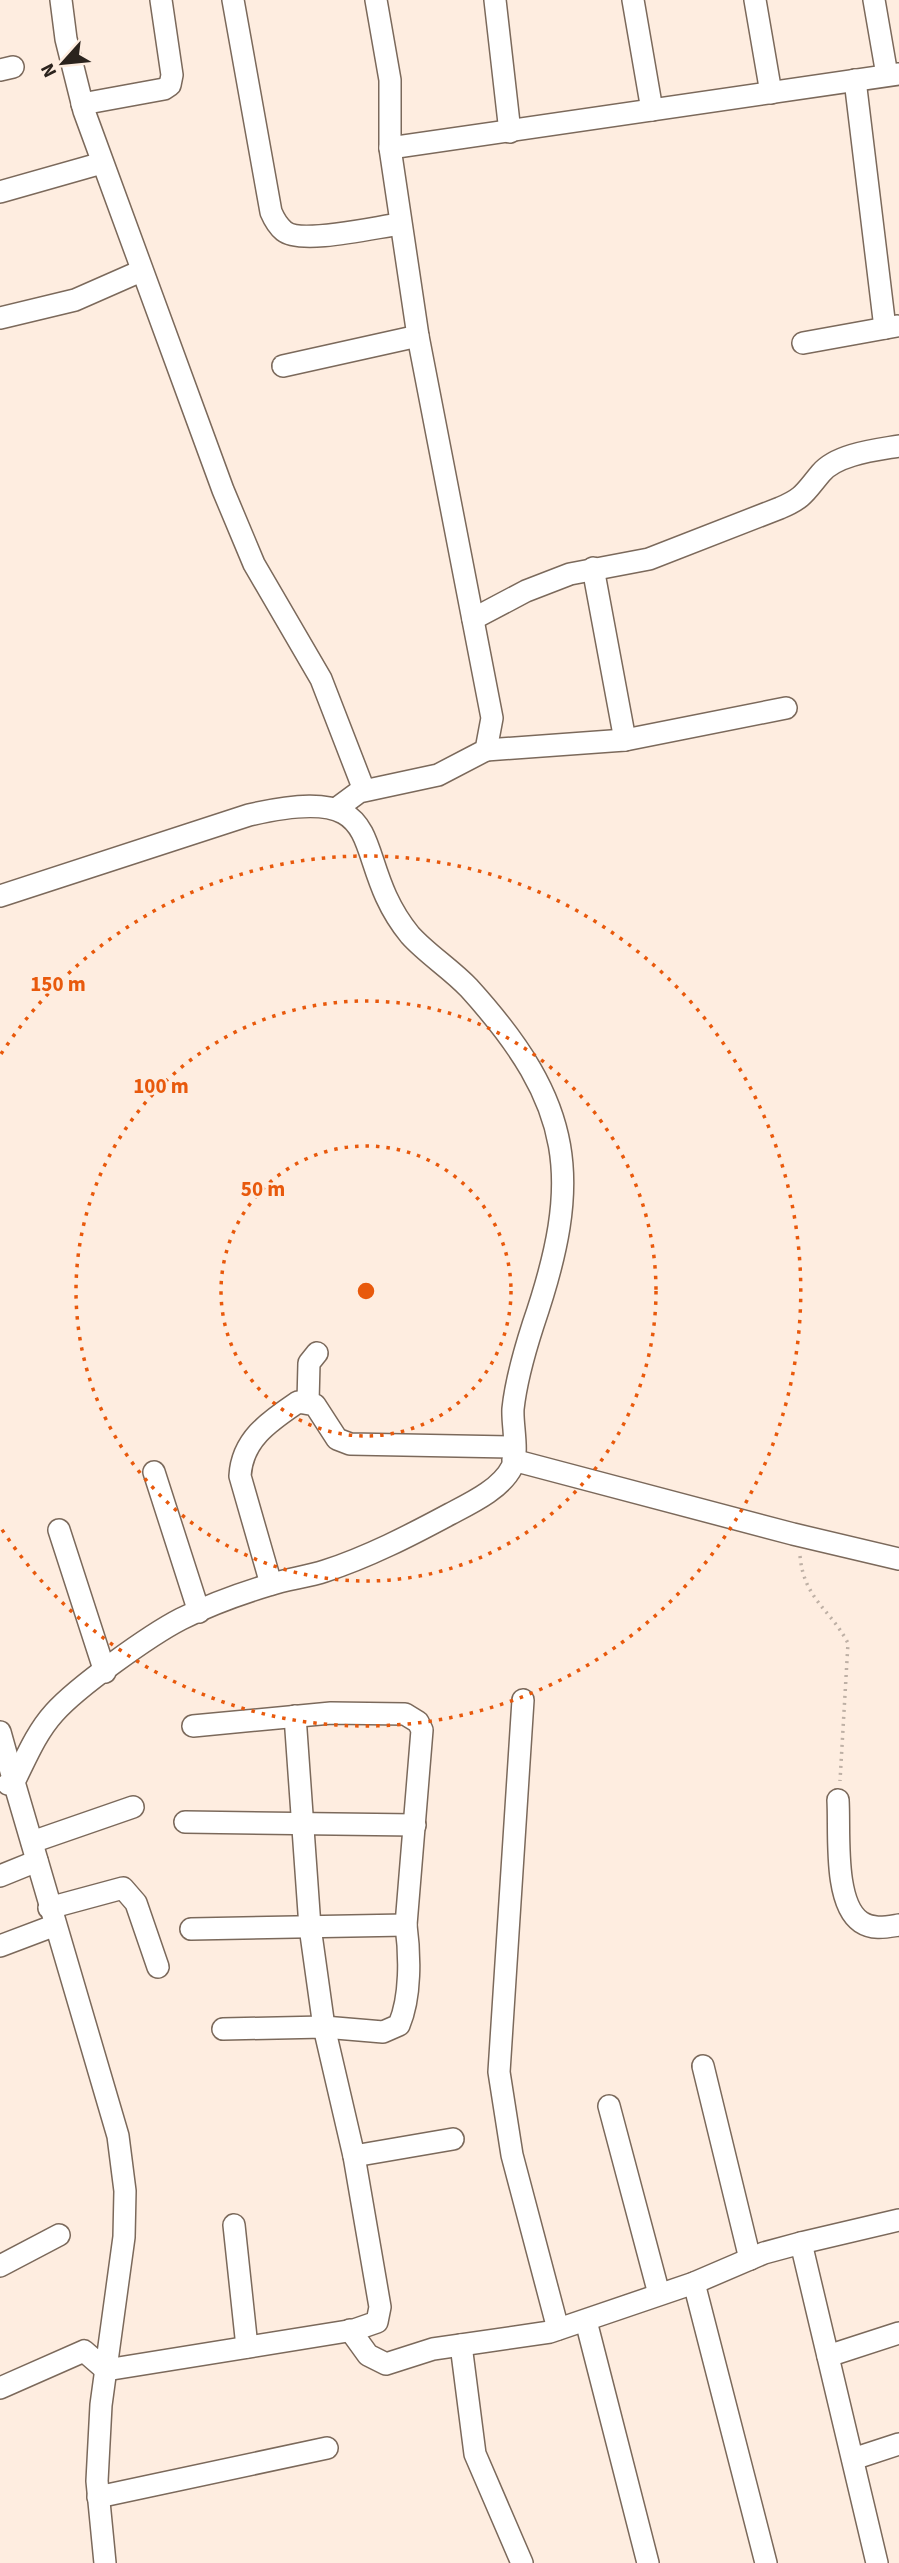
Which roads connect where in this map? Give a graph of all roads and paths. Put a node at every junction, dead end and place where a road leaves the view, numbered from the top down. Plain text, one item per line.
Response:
1 (61, 0) edge
2 (161, 0) edge
3 (233, 0) edge
4 (376, 0) edge
5 (495, 0) edge
6 (633, 0) edge
7 (755, 0) edge
8 (874, 0) edge
9 (893, 75) edge
10 (855, 80) junction
11 (771, 93) junction
12 (82, 104) junction
13 (652, 110) junction
14 (510, 132) junction
15 (390, 148) junction
16 (102, 163) junction
17 (0, 192) edge
18 (400, 224) junction
19 (141, 271) junction
20 (0, 318) edge
21 (892, 327) edge
22 (418, 336) junction
23 (803, 343) dead end
24 (282, 366) dead end
25 (899, 446) edge
26 (593, 568) junction
27 (473, 619) junction
28 (786, 708) dead end
29 (625, 740) junction
30 (486, 750) junction
31 (364, 790) junction
32 (336, 808) junction
33 (0, 896) edge
34 (317, 1353) dead end
35 (308, 1402) junction
36 (513, 1454) junction
37 (154, 1472) dead end
38 (59, 1530) dead end
39 (800, 1536) junction
40 (899, 1559) edge
41 (271, 1584) junction
42 (199, 1612) junction
43 (105, 1672) junction
44 (523, 1700) dead end
45 (295, 1716) junction
46 (193, 1726) dead end
47 (0, 1732) edge
48 (7, 1784) edge
49 (838, 1800) joint
50 (133, 1807) dead end
51 (185, 1822) dead end
52 (302, 1823) junction
53 (415, 1825) junction
54 (34, 1852) junction
55 (0, 1876) edge
56 (51, 1917) junction
57 (406, 1925) junction
58 (899, 1925) edge
59 (310, 1927) junction
60 (191, 1929) dead end
61 (0, 1946) edge
62 (158, 1967) dead end
63 (324, 2028) junction
64 (223, 2029) dead end
65 (704, 2066) dead end
66 (609, 2106) dead end
67 (453, 2139) dead end
68 (354, 2156) junction
69 (899, 2220) edge
70 (234, 2225) dead end
71 (59, 2235) dead end
72 (801, 2243) junction
73 (750, 2259) junction
74 (0, 2266) edge
75 (694, 2283) junction
76 (659, 2294) junction
77 (586, 2321) junction
78 (558, 2329) junction
79 (350, 2330) junction
80 (899, 2333) edge
81 (461, 2345) junction
82 (247, 2347) junction
83 (828, 2356) junction
84 (106, 2370) junction
85 (0, 2388) edge
86 (899, 2444) edge
87 (327, 2448) dead end
88 (853, 2459) junction
89 (98, 2497) junction
90 (105, 2563) edge
91 (522, 2563) edge
92 (648, 2563) edge
93 (766, 2563) edge
94 (877, 2563) edge

1 - 12 street
2 - 12 street
3 - 18 street
4 - 15 street
5 - 14 street
6 - 13 street
7 - 11 street
8 - 9 street
9 - 10 street
10 - 11 street
10 - 21 street
11 - 13 street
12 - 16 street
13 - 14 street
14 - 15 street
15 - 18 street
16 - 17 street
16 - 19 street
18 - 22 street
19 - 20 street
19 - 31 street
21 - 23 street
22 - 24 street
22 - 27 street
25 - 26 street
26 - 27 street
26 - 29 street
27 - 30 street
28 - 29 street
29 - 30 street
30 - 31 street
31 - 32 street
32 - 33 street
32 - 36 street
34 - 35 street
35 - 36 street
35 - 41 street
36 - 39 street
36 - 41 street
37 - 42 street
38 - 43 street
39 - 40 street
39 - 49 path
41 - 42 street
42 - 43 street
43 - 48 street
44 - 78 street
45 - 46 street
45 - 52 street
45 - 53 street
47 - 48 street
48 - 54 street
49 - 58 street
50 - 54 street
51 - 52 street
52 - 53 street
52 - 59 street
53 - 57 street
54 - 55 street
54 - 56 street
56 - 61 street
56 - 62 street
56 - 84 street
57 - 59 street
57 - 63 street
59 - 60 street
59 - 63 street
63 - 64 street
63 - 68 street
65 - 73 street
66 - 76 street
67 - 68 street
68 - 79 street
69 - 72 street
70 - 82 street
71 - 74 street
72 - 73 street
72 - 83 street
73 - 75 street
75 - 76 street
75 - 93 street
76 - 77 street
77 - 78 street
77 - 92 street
78 - 81 street
79 - 81 street
79 - 82 street
80 - 83 street
81 - 91 street
82 - 84 street
83 - 88 street
84 - 85 street
84 - 89 street
86 - 88 street
87 - 89 street
88 - 94 street
89 - 90 street

